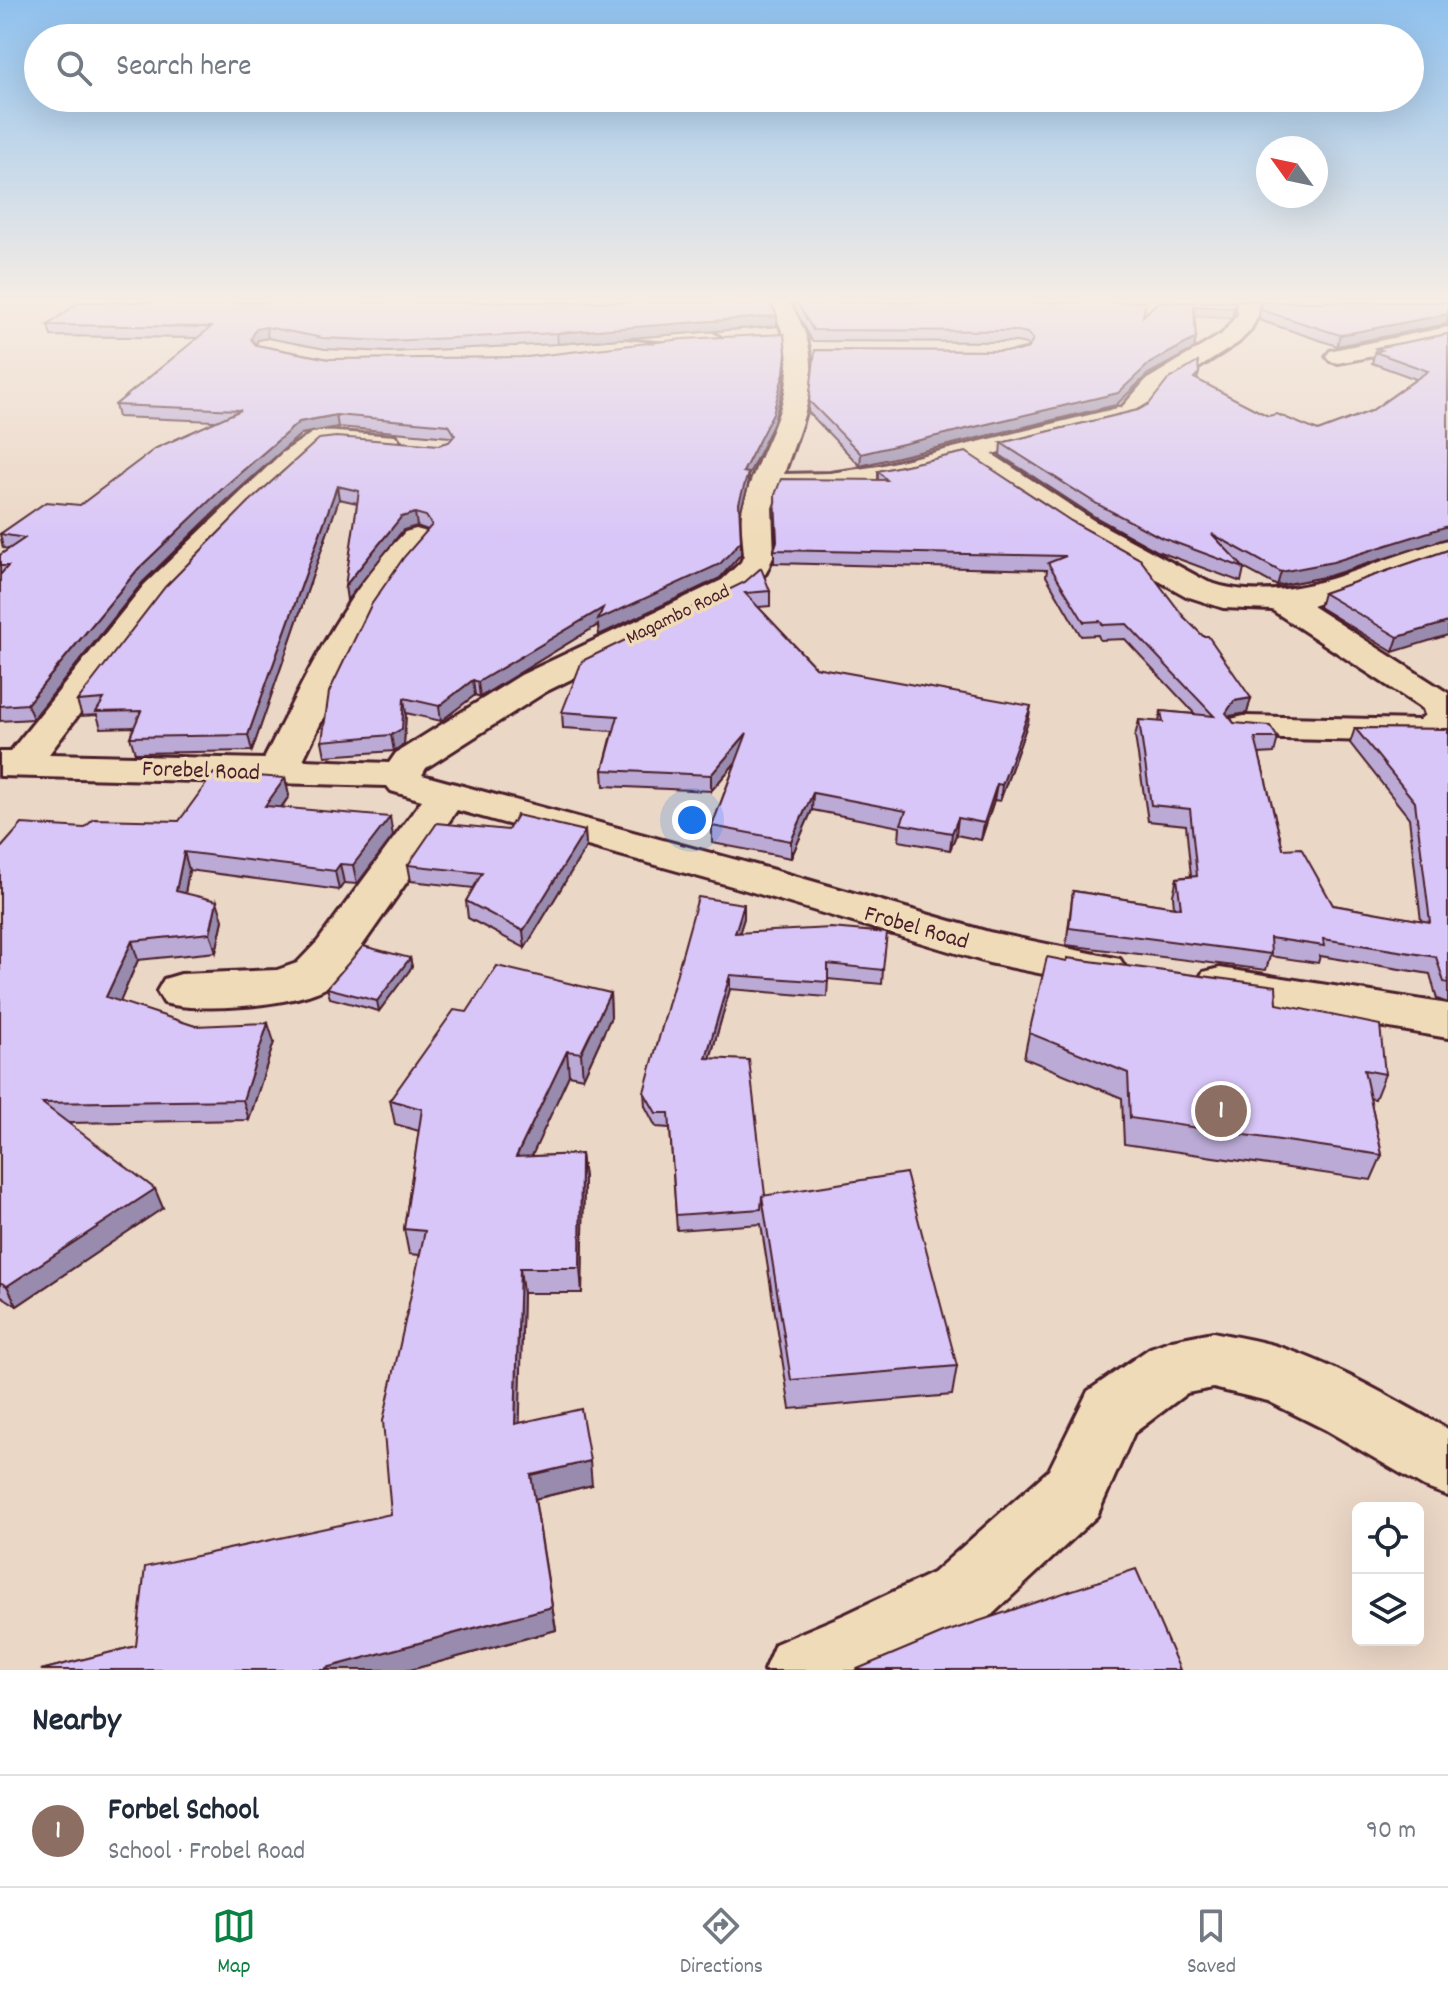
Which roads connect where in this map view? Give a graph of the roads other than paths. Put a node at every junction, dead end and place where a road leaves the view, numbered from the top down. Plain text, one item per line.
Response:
1 (798, 380) edge
2 (1163, 380) edge
3 (412, 444) edge
4 (972, 453) junction
5 (767, 480) junction
6 (416, 538) edge
7 (1448, 549) edge
8 (1281, 601) junction
9 (1444, 724) edge
10 (1244, 727) edge
11 (11, 764) edge
12 (278, 771) junction
13 (402, 775) junction
14 (447, 795) junction
15 (181, 991) dead end
16 (1448, 1021) edge
17 (1448, 1464) edge
18 (801, 1670) edge

1 - 5 street, Magambo Road
2 - 4 street
3 - 11 street
4 - 5 street
4 - 8 street
5 - 13 street, Magambo Road
6 - 12 street
7 - 8 street
8 - 9 street
9 - 10 street
11 - 12 street, Forebel Road
12 - 13 street, Forebel Road
13 - 14 street, Frobel Road
14 - 15 street
14 - 16 street, Frobel Road
17 - 18 street

